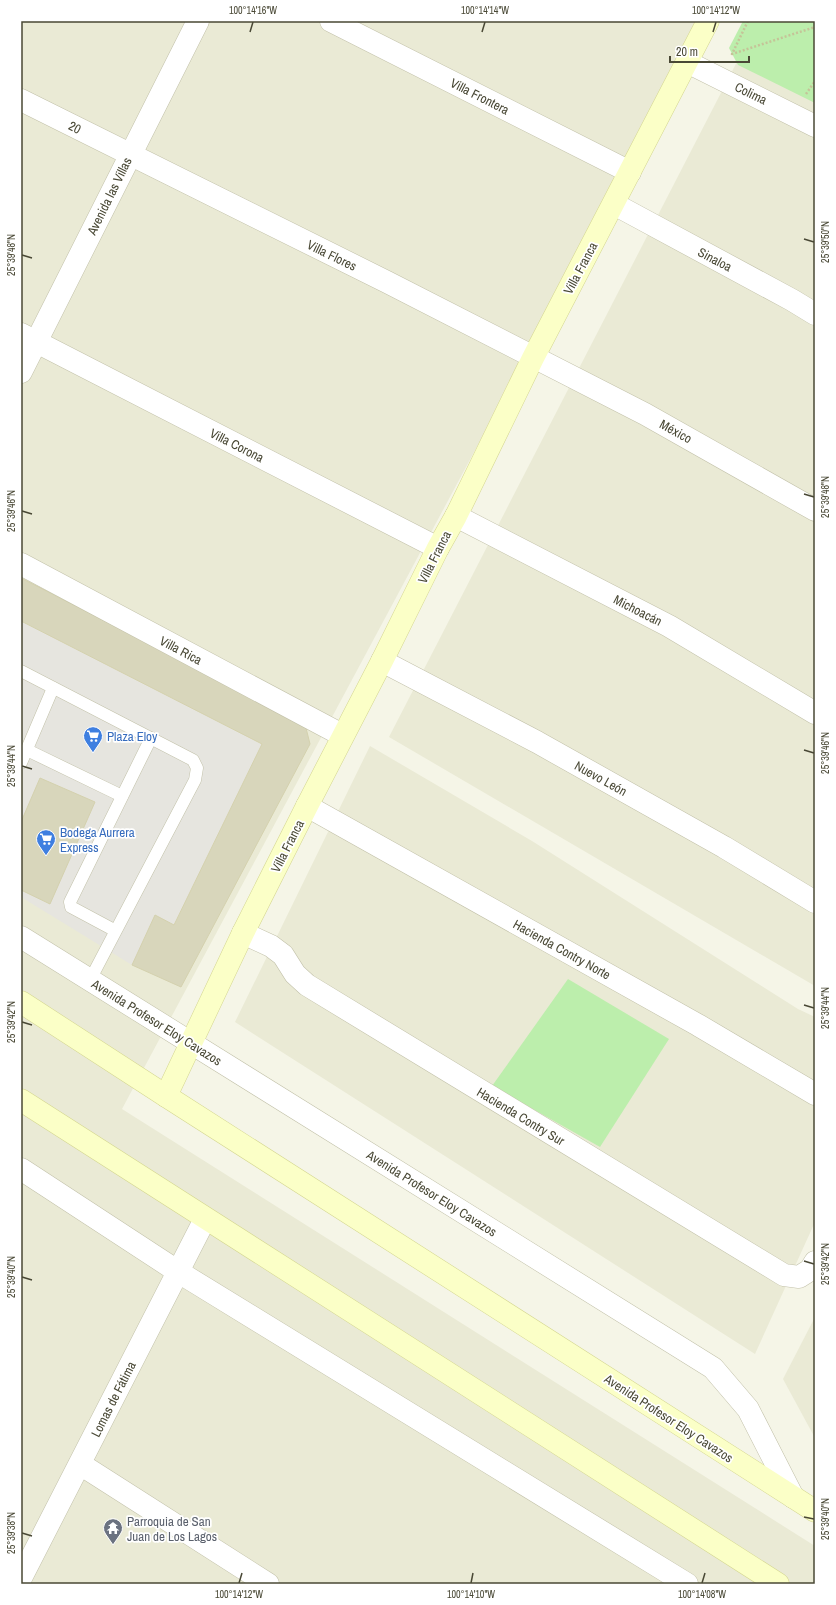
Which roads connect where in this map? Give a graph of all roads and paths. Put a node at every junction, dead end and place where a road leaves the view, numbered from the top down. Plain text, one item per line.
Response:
1 (198, 21) edge
2 (331, 21) edge
3 (708, 21) edge
4 (748, 21) edge
5 (815, 27) edge
6 (687, 62) junction
7 (21, 100) edge
8 (815, 126) edge
9 (129, 155) junction
10 (630, 172) junction
11 (614, 204) junction
12 (815, 314) edge
13 (29, 338) edge
14 (533, 358) junction
15 (21, 372) edge
16 (815, 510) edge
17 (456, 516) junction
18 (438, 548) junction
19 (21, 564) edge
20 (382, 662) junction
21 (21, 671) edge
22 (53, 688) junction
23 (815, 713) edge
24 (342, 736) junction
25 (151, 738) junction
26 (27, 750) junction
27 (21, 763) edge
28 (122, 796) junction
29 (306, 806) junction
30 (815, 902) edge
31 (114, 930) junction
32 (243, 933) junction
33 (21, 937) edge
34 (90, 980) junction
35 (21, 1002) edge
36 (191, 1043) junction
37 (815, 1094) edge
38 (166, 1096) junction
39 (21, 1100) edge
40 (21, 1170) edge
41 (205, 1219) junction
42 (813, 1266) edge
43 (177, 1272) junction
44 (80, 1464) junction
45 (793, 1497) junction
46 (815, 1511) edge
47 (21, 1578) edge
48 (268, 1584) edge
49 (687, 1584) edge
50 (778, 1584) edge

1 - 9 street, Avenida las Villas
2 - 10 street, Villa Frontera
3 - 6 main road, Villa Franca
4 - 5 path
6 - 8 street, Colima
6 - 10 main road, Villa Franca
7 - 9 street, 20
9 - 13 street, Avenida las Villas
9 - 14 street, Villa Flores
10 - 11 main road, Villa Franca
11 - 12 street, Sinaloa
11 - 14 main road, Villa Franca
13 - 15 street, Avenida las Villas
13 - 18 street, Villa Corona
14 - 16 street, México
14 - 17 main road, Villa Franca
17 - 18 main road, Villa Franca
17 - 23 street, Michoacán
18 - 20 main road, Villa Franca
19 - 24 street, Villa Rica
20 - 24 main road, Villa Franca
20 - 30 street, Nuevo León
21 - 22 lane
22 - 25 lane
22 - 26 lane
24 - 29 main road, Villa Franca
25 - 28 lane
25 - 31 lane
26 - 27 lane
26 - 28 lane
28 - 31 lane
29 - 32 main road, Villa Franca
29 - 37 street, Hacienda Contry Norte
31 - 34 lane
32 - 36 main road, Villa Franca
32 - 42 street, Hacienda Contry Sur
33 - 34 street, Avenida Profesor Eloy Cavazos
34 - 36 street, Avenida Profesor Eloy Cavazos
35 - 38 main road, Avenida Profesor Eloy Cavazos
36 - 38 main road, Villa Franca
36 - 45 street, Avenida Profesor Eloy Cavazos
38 - 45 main road, Avenida Profesor Eloy Cavazos
39 - 41 main road
40 - 43 street
41 - 43 street, Lomas de Fátima
41 - 50 main road
43 - 44 street, Lomas de Fátima
43 - 49 street
44 - 47 street, Lomas de Fátima
44 - 48 street
45 - 46 main road, Avenida Profesor Eloy Cavazos

